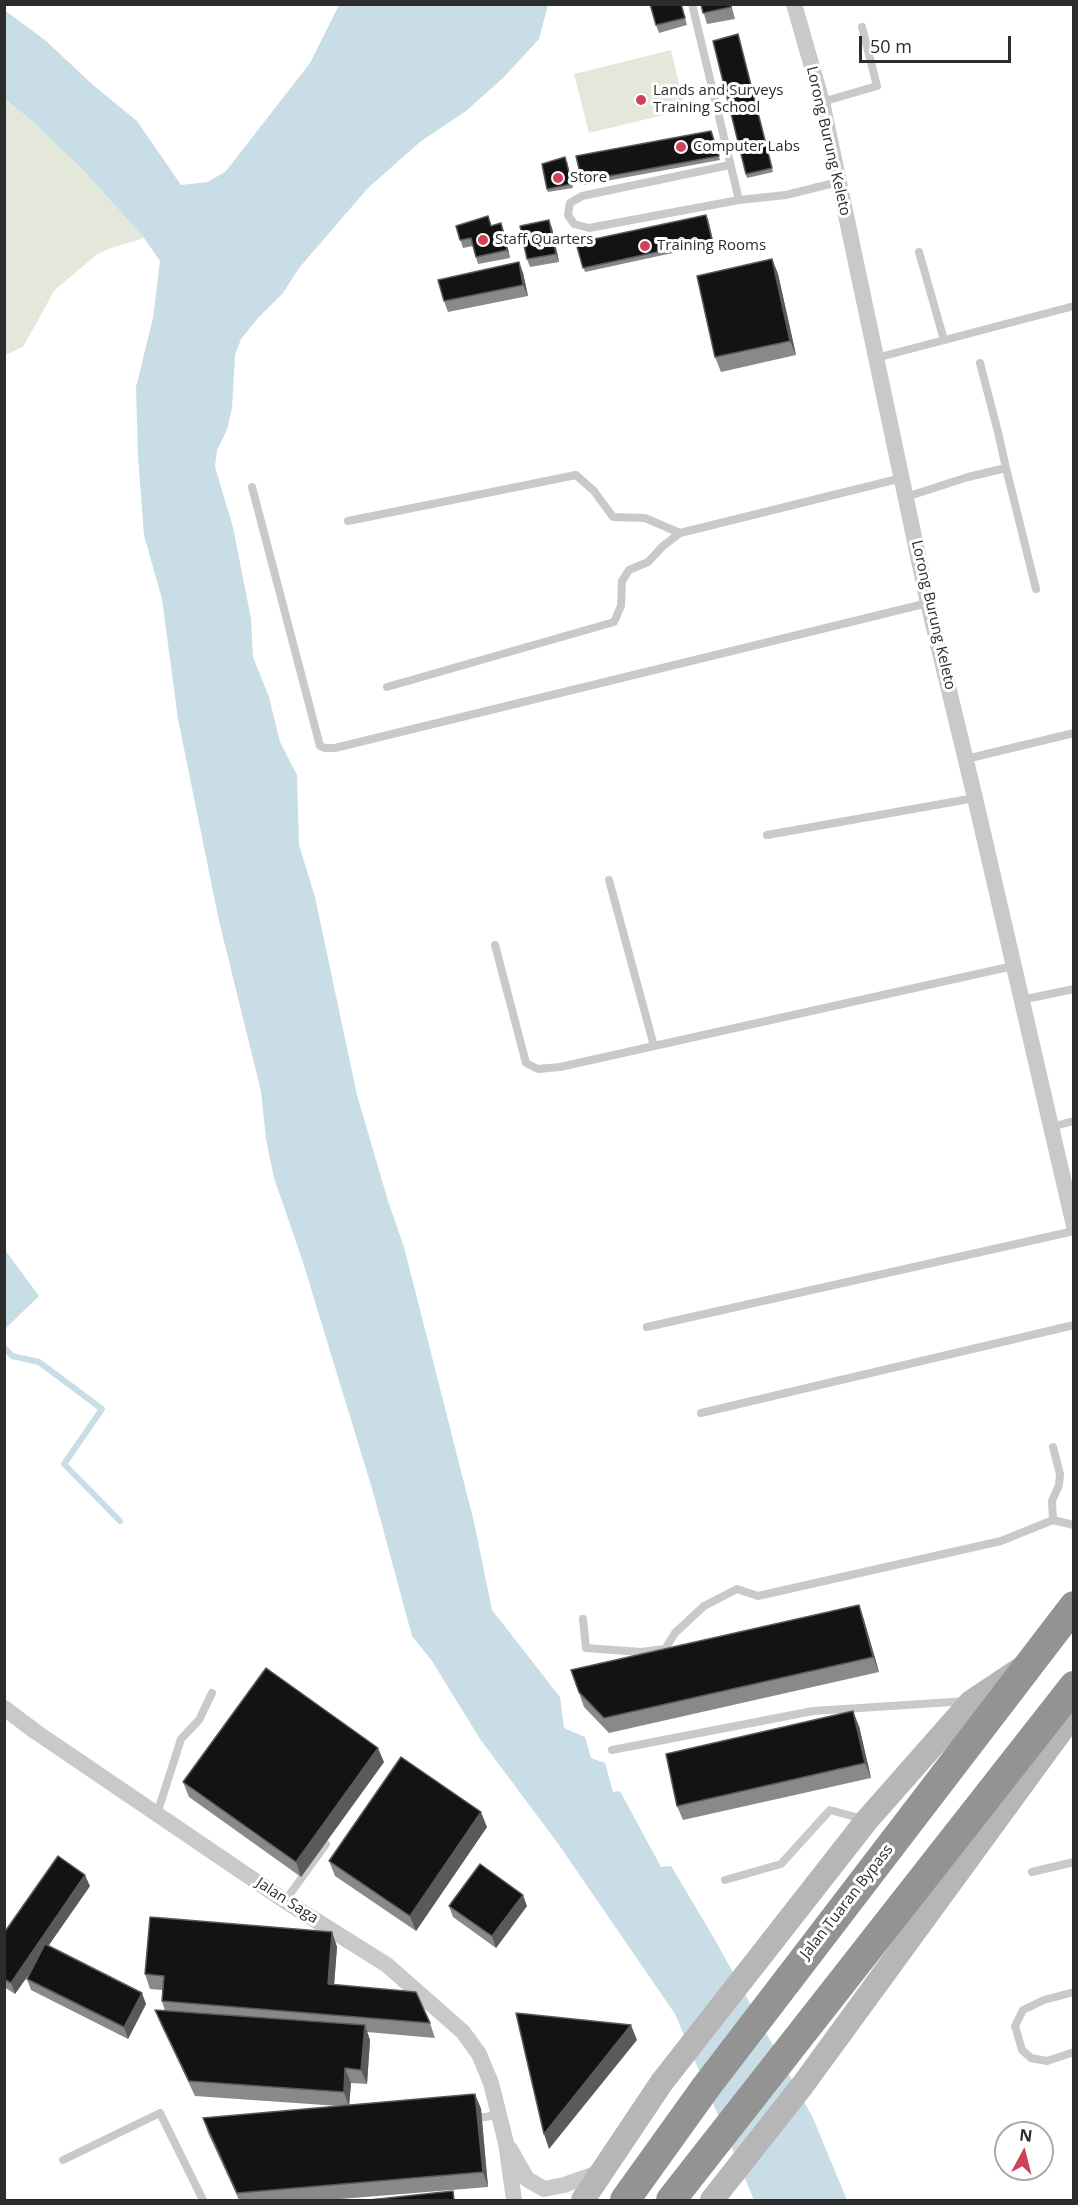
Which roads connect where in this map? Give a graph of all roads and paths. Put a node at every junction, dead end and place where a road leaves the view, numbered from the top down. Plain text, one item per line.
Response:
1 (692, 4) edge
2 (794, 4) edge
3 (862, 27) dead end
4 (822, 102) junction
5 (730, 165) junction
6 (838, 182) junction
7 (739, 200) junction
8 (919, 252) dead end
9 (1074, 306) edge
10 (944, 340) junction
11 (876, 358) junction
12 (980, 363) dead end
13 (1006, 468) junction
14 (902, 478) junction
15 (252, 487) dead end
16 (906, 496) junction
17 (348, 521) dead end
18 (680, 533) junction
19 (1036, 589) dead end
20 (928, 603) junction
21 (387, 687) dead end
22 (1074, 733) edge
23 (966, 759) junction
24 (975, 798) junction
25 (767, 835) dead end
26 (609, 880) dead end
27 (495, 945) dead end
28 (1013, 966) junction
29 (1074, 989) edge
30 (1020, 1000) junction
31 (654, 1046) junction
32 (1074, 1121) edge
33 (1051, 1127) junction
34 (1074, 1226) edge
35 (1074, 1231) edge
36 (1074, 1325) edge
37 (646, 1327) dead end
38 (701, 1413) dead end
39 (1053, 1447) dead end
40 (1053, 1520) junction
41 (1074, 1525) edge
42 (1074, 1606) edge
43 (583, 1619) dead end
44 (1031, 1662) junction
45 (1074, 1686) edge
46 (212, 1693) dead end
47 (971, 1701) junction
48 (4, 1708) edge
49 (1074, 1713) edge
50 (612, 1750) dead end
51 (157, 1814) junction
52 (867, 1820) junction
53 (326, 1844) dead end
54 (1074, 1862) edge
55 (1032, 1872) dead end
56 (725, 1880) dead end
57 (285, 1901) junction
58 (1074, 1992) edge
59 (1074, 2052) edge
60 (498, 2115) junction
61 (464, 2120) edge
62 (506, 2143) junction
63 (63, 2160) dead end
64 (601, 2172) junction
65 (717, 2193) edge
66 (203, 2200) edge
67 (514, 2200) edge
68 (583, 2200) edge
69 (625, 2200) edge
70 (671, 2200) edge

1 - 5 lane
2 - 4 street, Lorong Burung Keleto
3 - 4 lane
4 - 6 street, Lorong Burung Keleto
5 - 7 lane
5 - 7 lane
6 - 7 lane
6 - 11 street, Lorong Burung Keleto
8 - 10 lane
9 - 10 lane
10 - 11 lane
11 - 14 street, Lorong Burung Keleto
12 - 13 lane
13 - 16 lane
13 - 19 lane
14 - 16 street, Lorong Burung Keleto
14 - 18 lane
15 - 20 lane
16 - 20 street, Lorong Burung Keleto
17 - 18 lane
18 - 21 lane
20 - 23 street, Lorong Burung Keleto
22 - 23 lane
23 - 24 street, Lorong Burung Keleto
24 - 25 lane
24 - 28 street, Lorong Burung Keleto
26 - 31 lane
27 - 31 lane
28 - 30 street, Lorong Burung Keleto
28 - 31 lane
29 - 30 lane
30 - 33 street, Lorong Burung Keleto
32 - 33 lane
33 - 34 street, Lorong Burung Keleto
35 - 37 lane
36 - 38 lane
39 - 40 lane
40 - 41 lane
40 - 43 lane
42 - 44 highway, Jalan Tuaran Bypass
44 - 47 street
44 - 69 highway, Jalan Tuaran Bypass
45 - 70 highway
46 - 51 lane
47 - 50 lane
47 - 52 street
48 - 51 street, Jalan Saga
49 - 65 street
51 - 57 street, Jalan Saga
52 - 56 lane
52 - 64 street
53 - 57 lane
54 - 55 lane
57 - 60 street, Jalan Saga
58 - 59 lane
60 - 61 lane
60 - 62 street, Jalan Saga
62 - 64 street, Jalan Saga
62 - 67 street, Jalan Saga
63 - 66 lane
64 - 68 street

